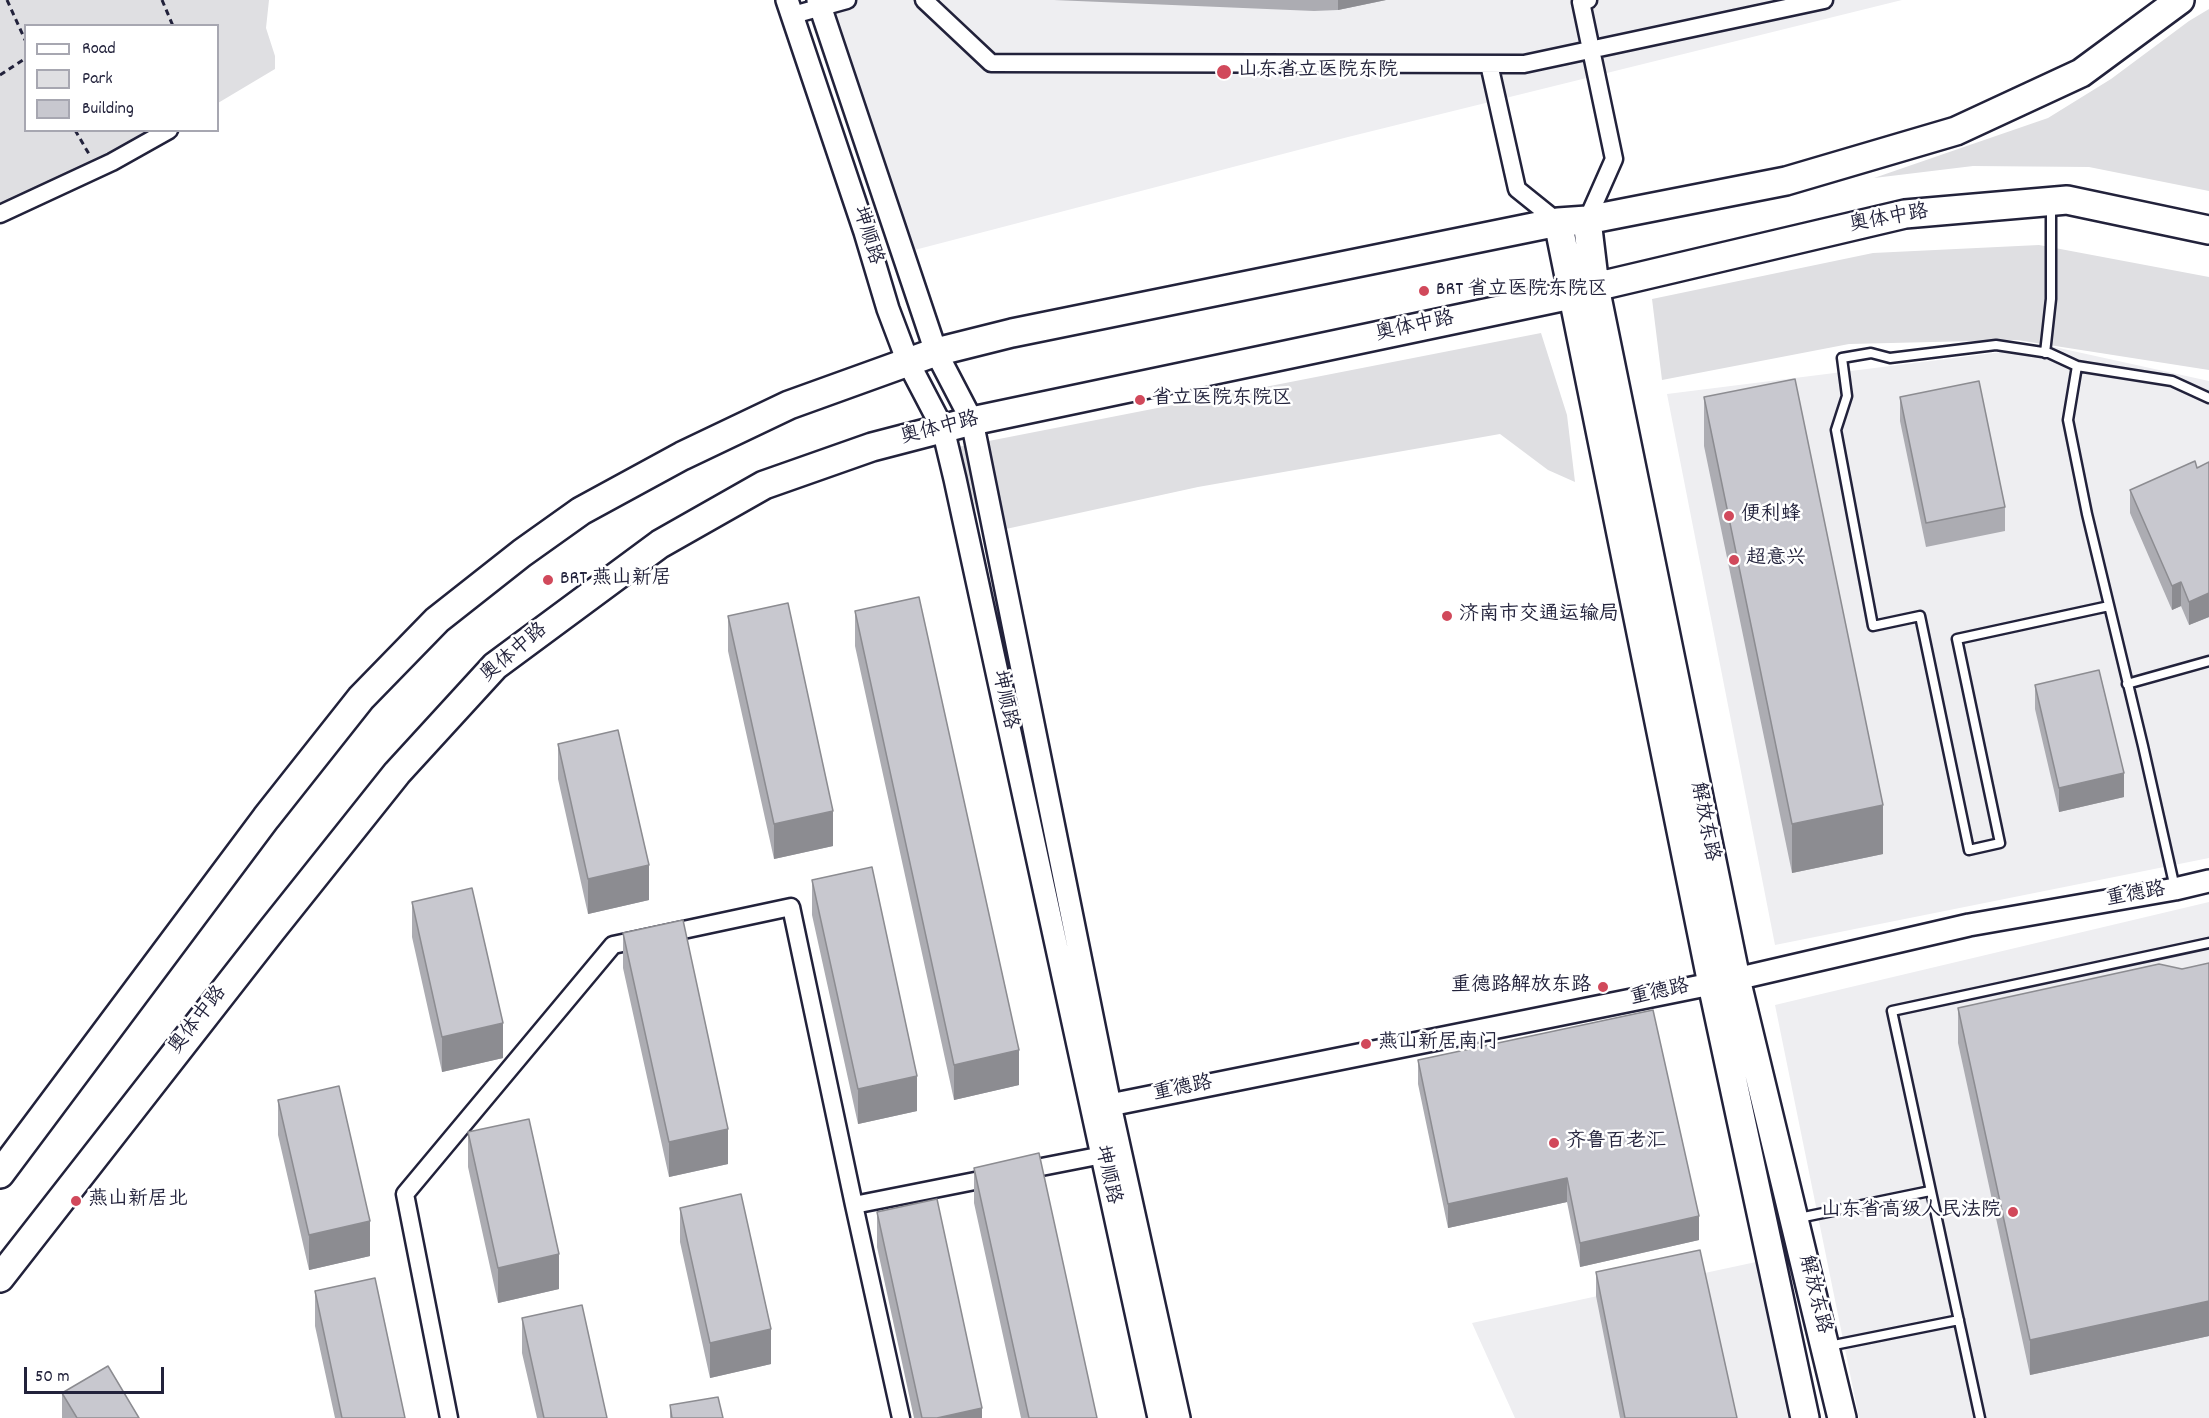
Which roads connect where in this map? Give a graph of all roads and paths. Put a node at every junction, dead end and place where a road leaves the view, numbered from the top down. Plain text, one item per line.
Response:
1 (7, 0) edge
2 (162, 0) edge
3 (847, 0) edge
4 (924, 0) edge
5 (1588, 0) edge
6 (1824, 0) edge
7 (2180, 0) edge
8 (820, 3) edge
9 (790, 8) edge
10 (172, 24) edge
11 (24, 38) edge
12 (1591, 50) junction
13 (24, 59) edge
14 (1489, 64) junction
15 (0, 75) edge
16 (165, 132) edge
17 (2051, 201) junction
18 (0, 214) edge
19 (1587, 220) junction
20 (1558, 222) junction
21 (2209, 230) edge
22 (1583, 291) junction
23 (936, 352) junction
24 (2045, 353) junction
25 (908, 362) junction
26 (2077, 366) junction
27 (2209, 398) edge
28 (972, 421) junction
29 (943, 429) junction
30 (2109, 606) junction
31 (2209, 661) edge
32 (2127, 684) junction
33 (2209, 881) edge
34 (2175, 889) junction
35 (2209, 943) edge
36 (1724, 982) junction
37 (1110, 1105) junction
38 (1111, 1153) junction
39 (0, 1174) edge
40 (1930, 1191) junction
41 (854, 1205) junction
42 (1794, 1219) junction
43 (0, 1278) edge
44 (1959, 1320) junction
45 (1826, 1347) junction
46 (449, 1418) edge
47 (901, 1418) edge
48 (1158, 1418) edge
49 (1179, 1418) edge
50 (1805, 1418) edge
51 (1842, 1418) edge
52 (1980, 1418) edge

1 - 11 path
2 - 10 path
3 - 8 street
4 - 14 street
5 - 12 street
6 - 12 street
7 - 19 main road
8 - 9 street
8 - 23 street, 坤顺路
9 - 25 street, 坤顺路
12 - 14 street
12 - 19 street
13 - 15 path
14 - 20 street
16 - 18 street
17 - 21 main road, 奥体中路
17 - 22 main road, 奥体中路
17 - 24 lane
19 - 20 main road
19 - 22 main road, 解放东路
20 - 22 main road, 解放东路
20 - 23 main road
22 - 28 main road, 奥体中路
22 - 36 main road, 解放东路
23 - 25 main road
23 - 28 street, 坤顺路
24 - 26 lane
24 - 30 lane
25 - 29 street, 坤顺路
25 - 39 main road
26 - 27 lane
26 - 30 lane
28 - 29 main road, 奥体中路
28 - 37 street, 坤顺路
29 - 38 street, 坤顺路
29 - 43 main road, 奥体中路
30 - 32 lane
31 - 32 lane
32 - 34 lane
33 - 34 street, 重德路
34 - 36 street, 重德路
35 - 40 lane
36 - 37 street, 重德路
36 - 42 main road, 解放东路
36 - 50 main road, 解放东路
37 - 38 street, 坤顺路
38 - 41 street
38 - 48 street, 坤顺路
38 - 49 street, 坤顺路
40 - 42 lane
40 - 44 lane
41 - 46 street
41 - 47 street
42 - 45 main road, 解放东路
44 - 45 lane
44 - 52 lane
45 - 51 main road, 解放东路

